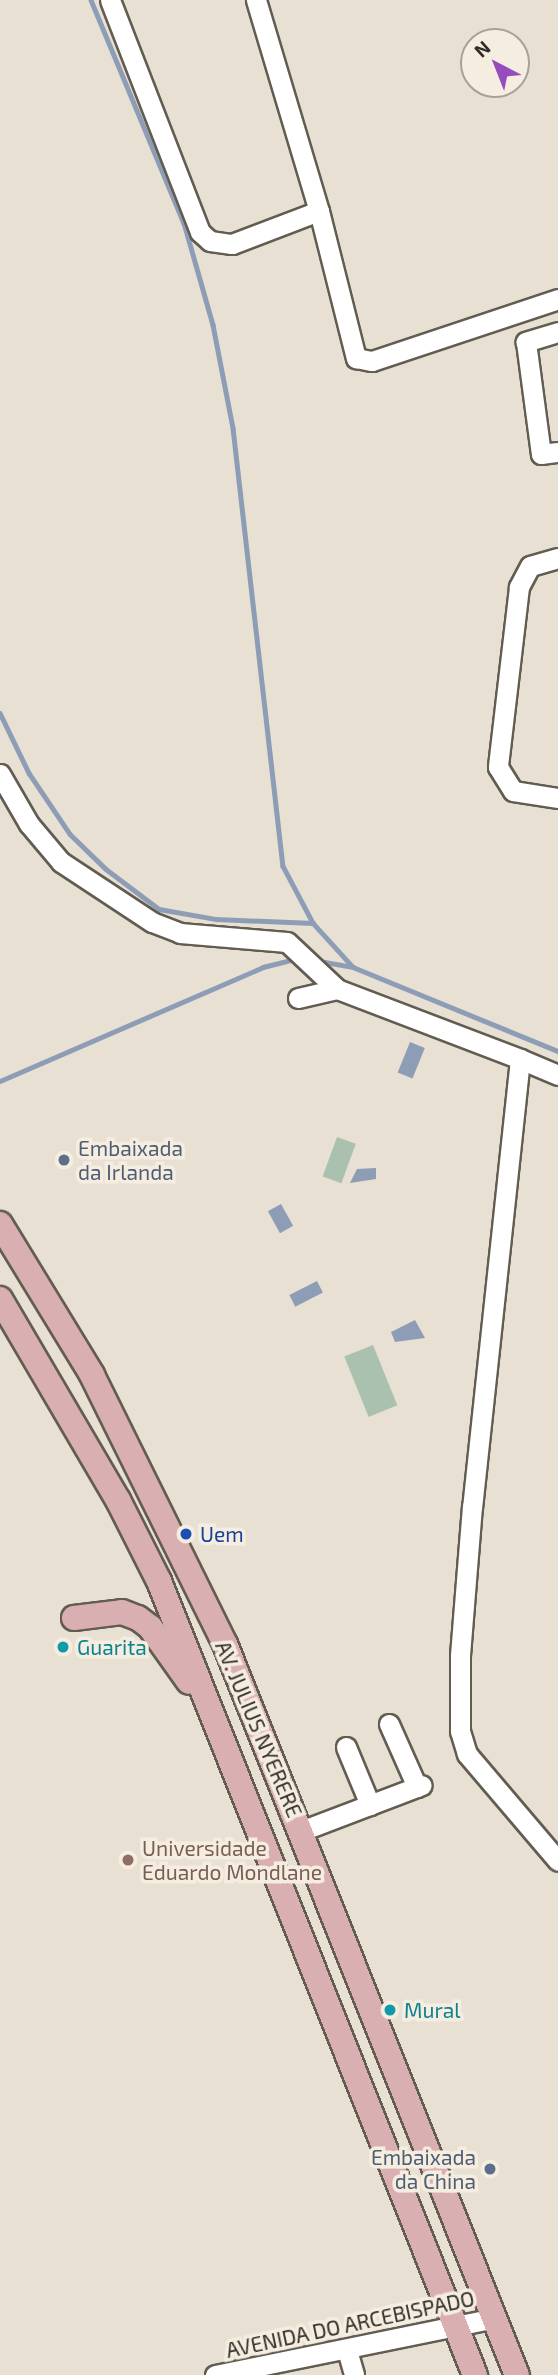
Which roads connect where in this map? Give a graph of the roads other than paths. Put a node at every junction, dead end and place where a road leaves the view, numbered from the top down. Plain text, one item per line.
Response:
1 (110, 0) edge
2 (256, 0) edge
3 (319, 211) junction
4 (558, 299) edge
5 (558, 332) edge
6 (558, 452) edge
7 (558, 558) edge
8 (0, 774) edge
9 (558, 798) edge
10 (331, 981) junction
11 (298, 998) dead end
12 (520, 1059) junction
13 (550, 1072) edge
14 (513, 1096) junction
15 (0, 1224) edge
16 (0, 1299) edge
17 (74, 1618) dead end
18 (206, 1696) junction
19 (389, 1724) dead end
20 (346, 1747) dead end
21 (370, 1805) junction
22 (301, 1831) junction
23 (558, 1861) edge
24 (494, 2318) junction
25 (455, 2327) junction
26 (347, 2350) junction
27 (215, 2375) edge
28 (354, 2375) edge
29 (475, 2375) edge
30 (517, 2375) edge

1 - 3 street
2 - 3 street
3 - 4 street
5 - 6 street
7 - 9 street
8 - 10 street
10 - 11 street
10 - 12 street
12 - 13 street
12 - 14 street
13 - 14 street
14 - 23 street
15 - 22 main road, AV. JULIUS NYERERE
16 - 18 main road, AV. JULIUS NYERERE
17 - 18 main road
18 - 25 main road, AV. JULIUS NYERERE
19 - 21 street
20 - 21 street
21 - 22 street
22 - 24 main road, AV. JULIUS NYERERE
24 - 25 street, AVENIDA DO ARCEBISPADO
24 - 30 main road, AV. JULIUS NYERERE
25 - 26 street, AVENIDA DO ARCEBISPADO
25 - 29 main road, AV. JULIUS NYERERE
26 - 27 street, AVENIDA DO ARCEBISPADO
26 - 28 street

